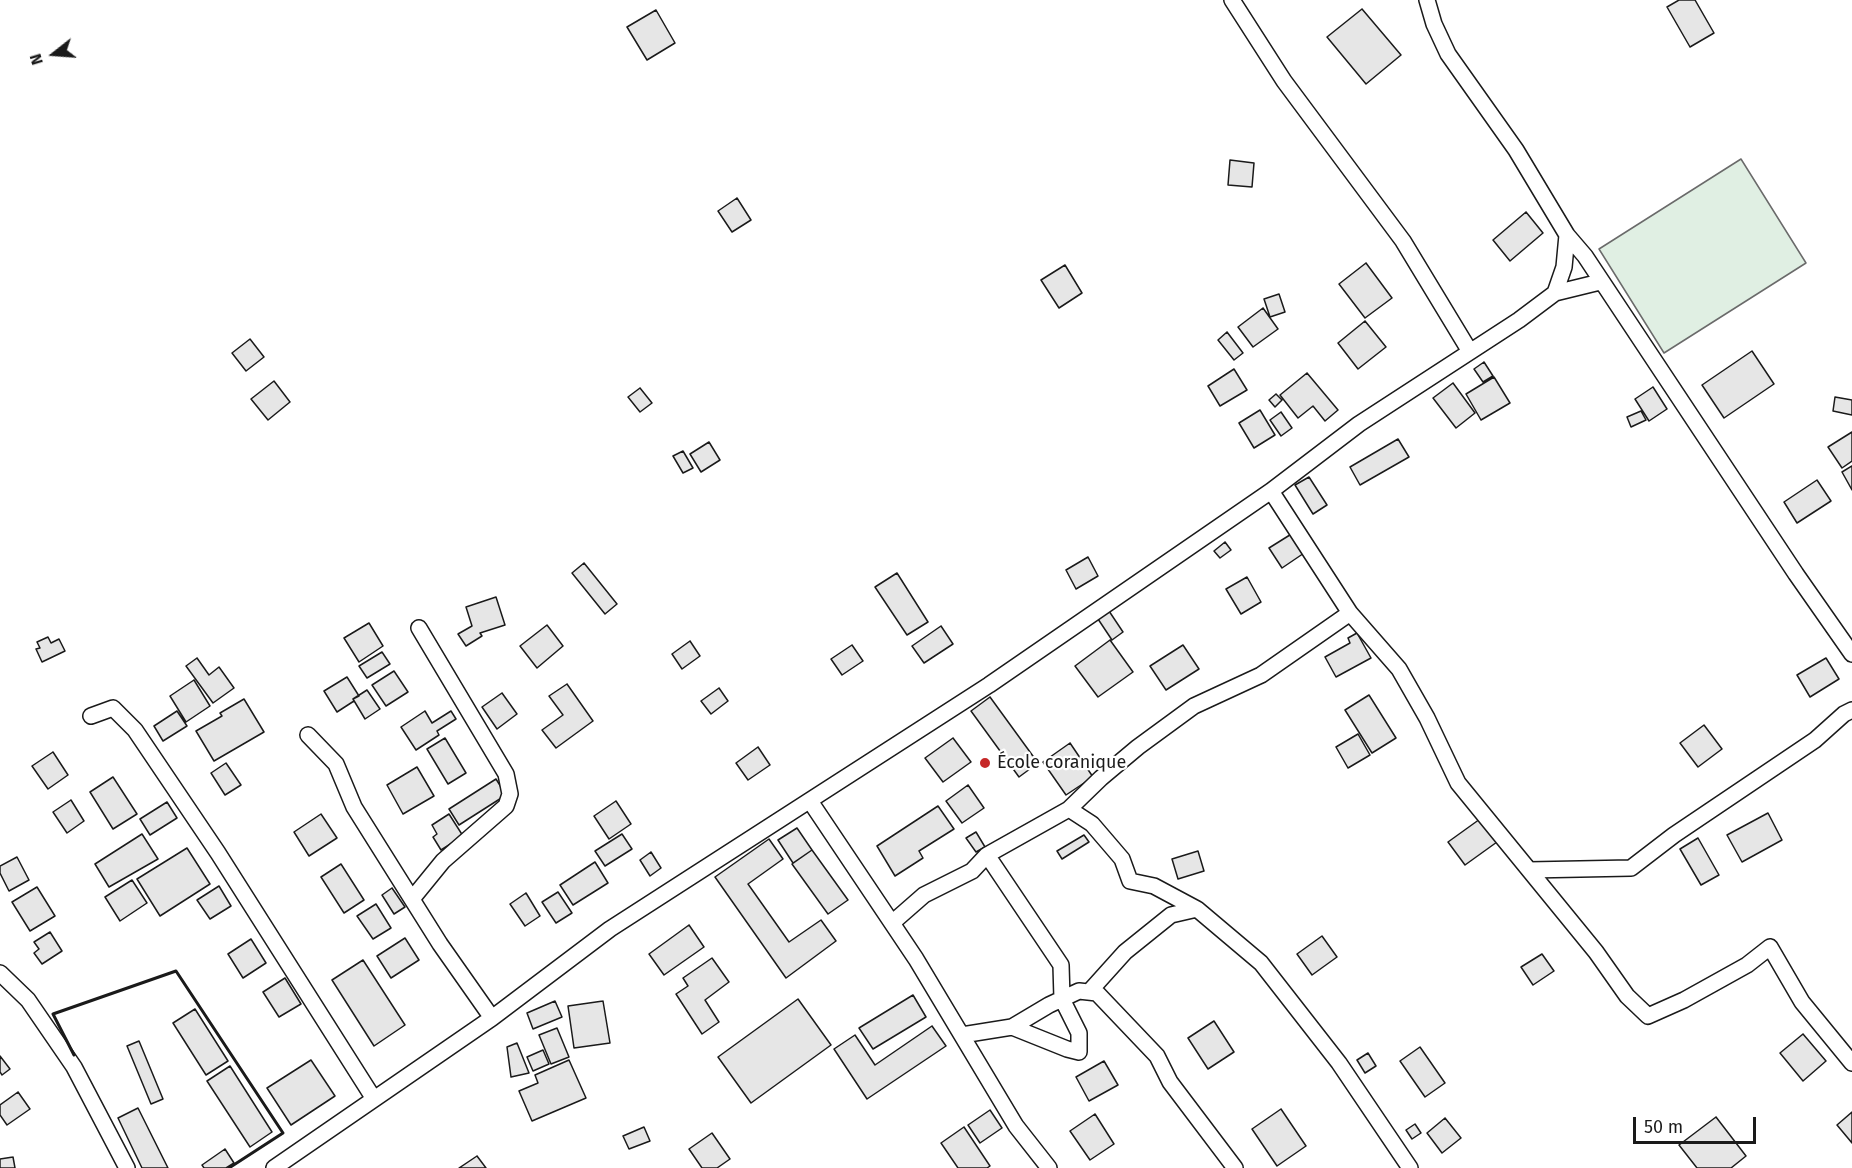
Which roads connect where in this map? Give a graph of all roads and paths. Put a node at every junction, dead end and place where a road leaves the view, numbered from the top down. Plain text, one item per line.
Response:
1 (1232, 0) edge
2 (1427, 0) edge
3 (1567, 235) junction
4 (1600, 282) junction
5 (1555, 292) junction
6 (1469, 351) junction
7 (1271, 491) junction
8 (1350, 613) junction
9 (419, 628) dead end
10 (1852, 654) edge
11 (1852, 710) edge
12 (91, 716) dead end
13 (308, 735) dead end
14 (810, 801) junction
15 (1069, 809) junction
16 (987, 855) junction
17 (1529, 870) junction
18 (412, 899) junction
19 (1197, 909) junction
20 (892, 922) junction
21 (0, 973) edge
22 (1089, 992) junction
23 (1062, 999) junction
24 (492, 1018) junction
25 (1012, 1027) junction
26 (962, 1035) junction
27 (1852, 1063) edge
28 (374, 1099) junction
29 (127, 1168) edge
30 (274, 1168) edge
31 (1048, 1168) edge
32 (1235, 1168) edge
33 (1410, 1168) edge

1 - 6 street
2 - 3 street
3 - 4 street
3 - 5 street
4 - 5 street
4 - 10 street
5 - 6 street
6 - 7 street
7 - 8 street
7 - 14 street
8 - 15 street
8 - 17 street
9 - 18 street
11 - 17 street
12 - 28 street
13 - 18 street
14 - 20 street
14 - 24 street
15 - 16 street
15 - 19 street
16 - 20 street
16 - 23 street
17 - 27 street
18 - 24 street
19 - 22 street
19 - 33 street
20 - 26 street
21 - 29 street
22 - 23 street
22 - 32 street
23 - 25 street
23 - 25 street
24 - 28 street
25 - 26 street
26 - 31 street
28 - 30 street

